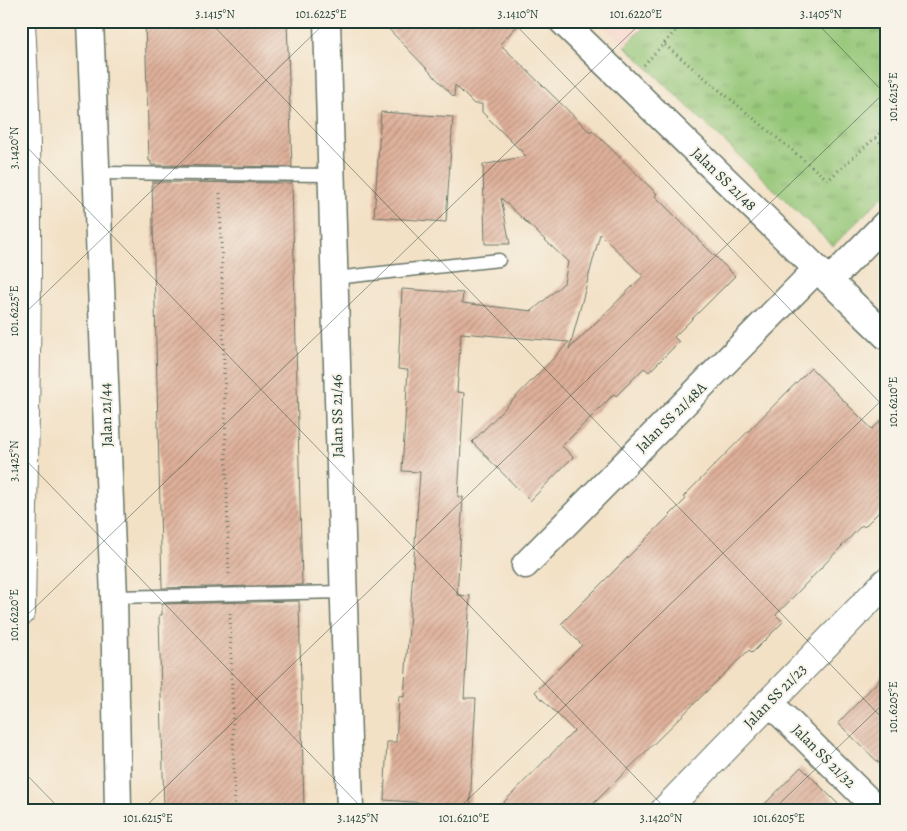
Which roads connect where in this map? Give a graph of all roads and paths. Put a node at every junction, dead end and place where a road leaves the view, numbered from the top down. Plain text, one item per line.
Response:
1 (90, 21) edge
2 (327, 21) edge
3 (562, 21) edge
4 (679, 21) edge
5 (21, 24) edge
6 (886, 128) edge
7 (876, 138) junction
8 (886, 148) edge
9 (96, 173) junction
10 (220, 174) junction
11 (331, 175) junction
12 (886, 223) edge
13 (499, 260) dead end
14 (823, 275) junction
15 (335, 278) junction
16 (886, 336) edge
17 (525, 565) dead end
18 (886, 582) edge
19 (344, 592) junction
20 (229, 594) junction
21 (114, 597) junction
22 (21, 612) edge
23 (769, 702) junction
24 (118, 810) edge
25 (235, 810) edge
26 (350, 810) edge
27 (664, 810) edge
28 (878, 810) edge

1 - 9 street, Jalan 21/44
2 - 11 street, Jalan SS 21/46
3 - 14 street, Jalan SS 21/48
4 - 7 path
5 - 22 main road
6 - 7 path
7 - 8 path
9 - 10 lane
9 - 21 street, Jalan 21/44
10 - 11 lane
10 - 20 path
11 - 15 street, Jalan SS 21/46
12 - 14 street, Jalan SS 21/48A
13 - 15 lane
14 - 16 street, Jalan SS 21/48
14 - 17 street, Jalan SS 21/48A
15 - 19 street, Jalan SS 21/46
18 - 23 main road, Jalan SS 21/23
19 - 20 lane
19 - 26 street, Jalan SS 21/46
20 - 21 lane
20 - 25 path
21 - 24 street, Jalan 21/44
23 - 27 main road, Jalan SS 21/23
23 - 28 street, Jalan SS 21/32

